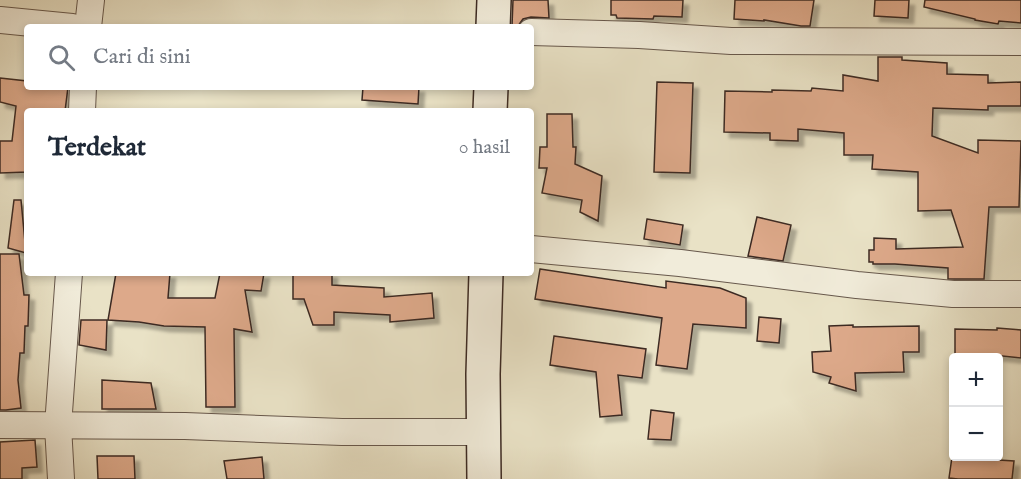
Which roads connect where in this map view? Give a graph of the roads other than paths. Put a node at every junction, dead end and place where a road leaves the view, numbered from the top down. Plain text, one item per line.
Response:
1 (91, 0) edge
2 (494, 0) edge
3 (0, 20) edge
4 (41, 24) edge
5 (88, 24) edge
6 (493, 24) edge
7 (534, 32) edge
8 (1021, 42) edge
9 (83, 90) edge
10 (491, 90) edge
11 (81, 108) edge
12 (490, 108) edge
13 (534, 249) edge
14 (69, 276) edge
15 (486, 276) edge
16 (1021, 294) edge
17 (0, 424) edge
18 (58, 426) junction
19 (483, 432) junction
20 (61, 479) edge
21 (484, 479) edge

1 - 5 street
2 - 6 street
3 - 4 street
7 - 8 street
9 - 11 street
10 - 12 street
13 - 16 street
14 - 18 street
15 - 19 street
17 - 18 street
18 - 19 street
18 - 20 street
19 - 21 street

